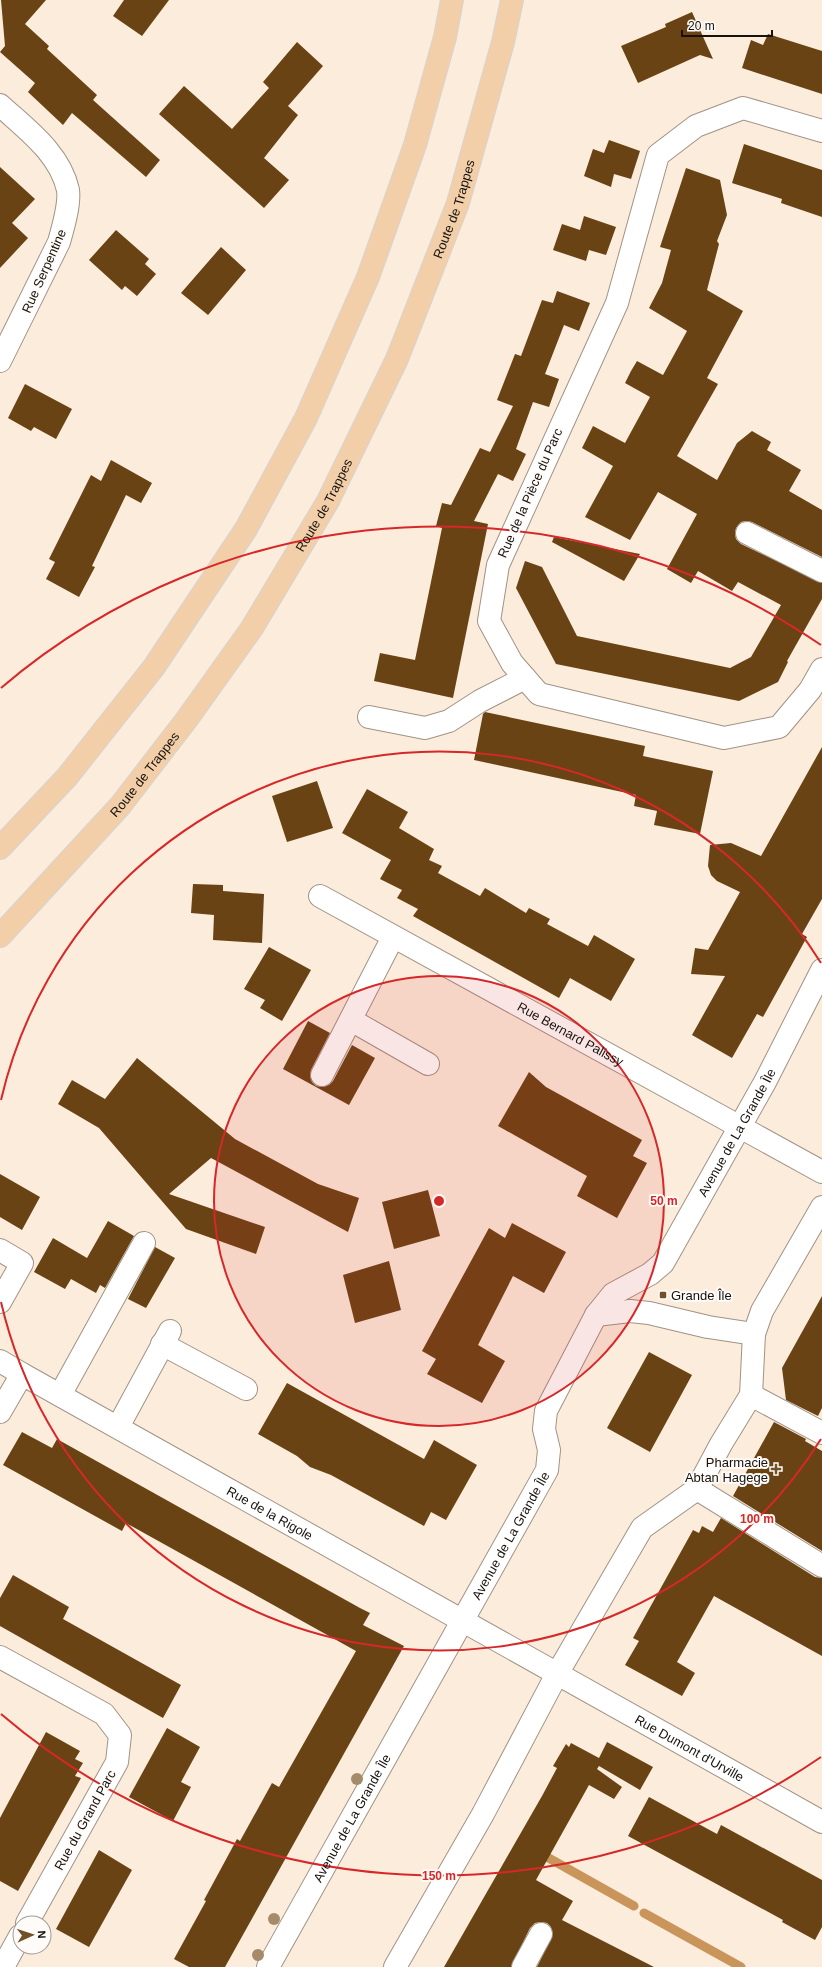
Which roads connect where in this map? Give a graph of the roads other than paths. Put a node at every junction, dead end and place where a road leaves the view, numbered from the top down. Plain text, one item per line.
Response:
1 (452, 0) edge
2 (512, 0) edge
3 (0, 105) edge
4 (822, 131) edge
5 (0, 361) edge
6 (747, 533) dead end
7 (822, 571) edge
8 (822, 669) edge
9 (525, 678) junction
10 (369, 716) dead end
11 (0, 848) edge
12 (320, 896) dead end
13 (0, 936) edge
14 (394, 937) junction
15 (822, 970) edge
16 (351, 1020) junction
17 (428, 1064) dead end
18 (322, 1075) dead end
19 (740, 1127) junction
20 (822, 1172) edge
21 (822, 1207) edge
22 (144, 1243) dead end
23 (0, 1250) edge
24 (0, 1302) edge
25 (596, 1315) junction
26 (754, 1334) junction
27 (0, 1361) edge
28 (22, 1374) junction
29 (246, 1389) dead end
30 (60, 1395) junction
31 (751, 1395) junction
32 (0, 1412) edge
33 (118, 1428) junction
34 (822, 1433) edge
35 (697, 1489) junction
36 (822, 1566) edge
37 (463, 1620) junction
38 (0, 1657) edge
39 (557, 1674) junction
40 (822, 1822) edge
41 (31, 1915) edge
42 (541, 1934) dead end
43 (12, 1954) edge
44 (7, 1966) edge
45 (268, 1967) edge
46 (395, 1967) edge
47 (523, 1967) edge

1 - 11 main road
2 - 13 main road, Route de Trappes
3 - 5 street, Rue Serpentine
4 - 9 street, Rue de la Pièce du Parc
6 - 7 street
8 - 9 street, Rue de la Pièce du Parc
9 - 10 street
12 - 14 street, Rue Bernard Palissy
14 - 16 street
14 - 19 street, Rue Bernard Palissy
15 - 19 street, Avenue de La Grande Île
16 - 17 street
16 - 18 street
19 - 20 street, Rue Bernard Palissy
19 - 25 street, Avenue de La Grande Île
21 - 26 street
22 - 30 street
23 - 24 street
25 - 26 street
25 - 37 street, Avenue de La Grande Île
26 - 31 street
27 - 28 street, Rue de la Rigole
28 - 30 street, Rue de la Rigole
28 - 32 street
29 - 33 street
30 - 33 street, Rue de la Rigole
31 - 34 street
31 - 35 street
33 - 37 street, Rue de la Rigole
35 - 36 street
35 - 39 street
37 - 39 street, Rue de la Rigole
37 - 45 street, Avenue de La Grande Île
38 - 41 street, Rue du Grand Parc
39 - 40 street, Rue Dumont d'Urville
39 - 46 street
42 - 47 street
43 - 44 street

